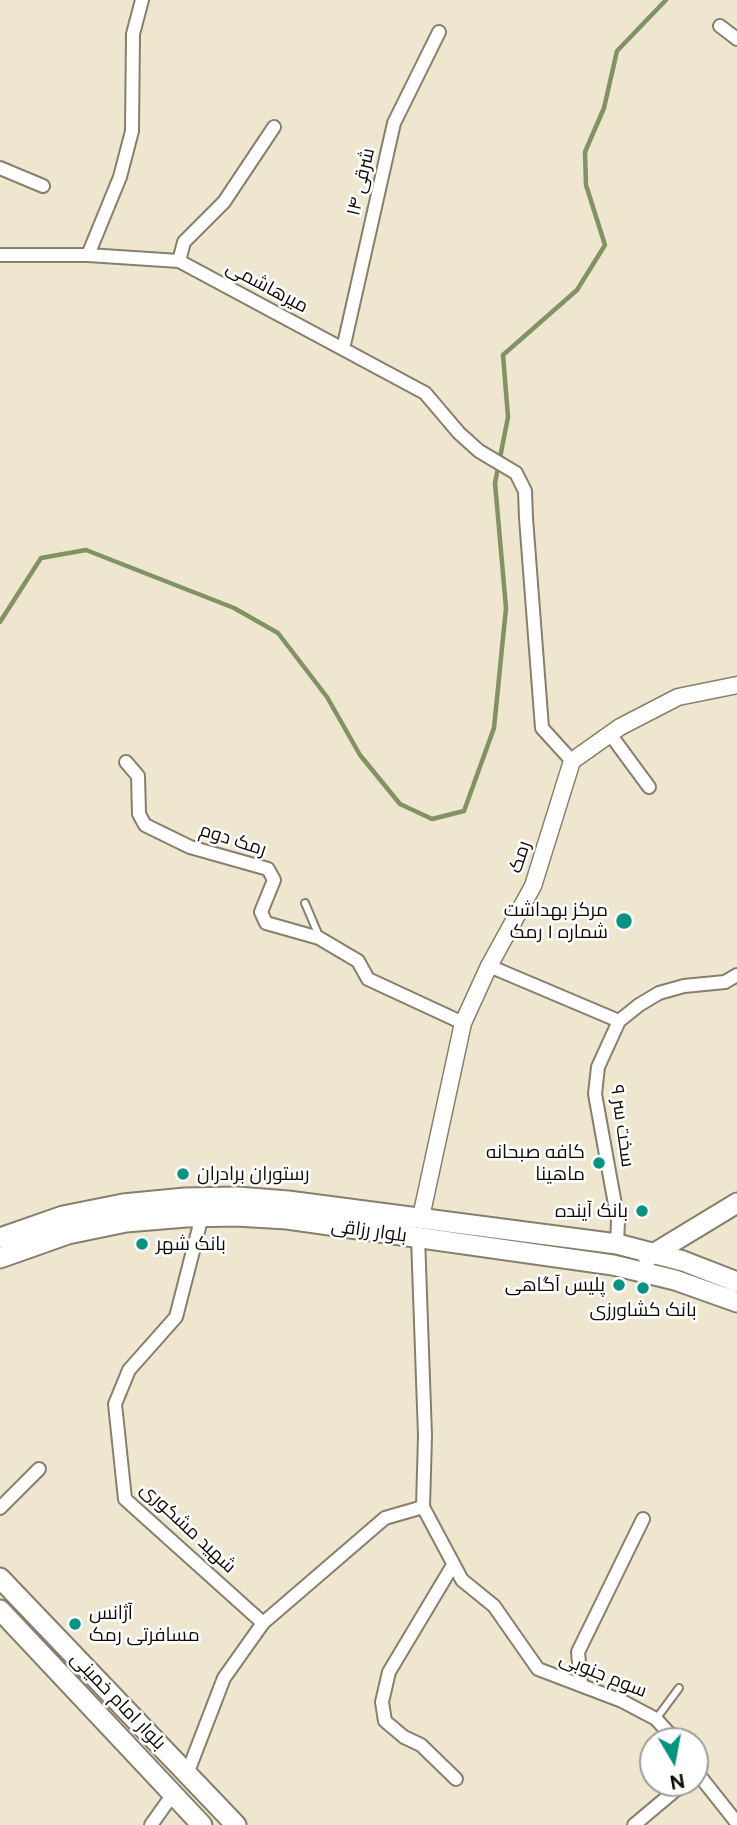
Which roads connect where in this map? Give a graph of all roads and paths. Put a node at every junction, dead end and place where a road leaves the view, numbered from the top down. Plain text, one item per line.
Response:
1 (142, 0) edge
2 (720, 26) dead end
3 (439, 32) dead end
4 (737, 39) edge
5 (274, 127) dead end
6 (0, 168) edge
7 (43, 186) dead end
8 (0, 255) edge
9 (88, 256) junction
10 (179, 261) junction
11 (342, 349) junction
12 (737, 685) edge
13 (610, 734) junction
14 (572, 761) junction
15 (126, 762) dead end
16 (649, 788) dead end
17 (305, 903) dead end
18 (319, 938) junction
19 (489, 966) junction
20 (737, 975) edge
21 (619, 1021) junction
22 (463, 1023) junction
23 (737, 1203) edge
24 (202, 1216) junction
25 (421, 1217) junction
26 (418, 1237) junction
27 (0, 1238) edge
28 (617, 1244) junction
29 (656, 1253) junction
30 (0, 1258) edge
31 (613, 1265) junction
32 (652, 1273) junction
33 (737, 1282) edge
34 (737, 1302) edge
35 (39, 1469) dead end
36 (423, 1507) junction
37 (0, 1508) edge
38 (643, 1518) dead end
39 (453, 1565) junction
40 (0, 1578) edge
41 (0, 1610) edge
42 (263, 1623) junction
43 (581, 1685) junction
44 (679, 1688) dead end
45 (656, 1719) junction
46 (663, 1727) edge
47 (187, 1774) junction
48 (456, 1779) dead end
49 (709, 1789) edge
50 (173, 1794) junction
51 (667, 1797) edge
52 (737, 1823) edge
53 (151, 1825) edge
54 (202, 1825) edge
55 (236, 1825) edge
56 (634, 1825) edge

1 - 9 street
2 - 4 street
3 - 11 street, شرقی ۱۴
5 - 10 street
6 - 7 street
8 - 9 street, میرهاشمی
9 - 10 street, میرهاشمی
10 - 11 street, میرهاشمی
11 - 14 street, میرهاشمی
12 - 13 street
13 - 14 street
13 - 16 street
14 - 19 street, رمک
15 - 18 street, رمک دوم
17 - 18 lane
18 - 22 street, رمک دوم
19 - 21 street
19 - 22 street, رمک
20 - 21 street, سخت سر ۹
21 - 28 street, سخت سر ۹
22 - 25 street, رمک
23 - 29 main road
24 - 26 main road, بلوار رزاقی
24 - 30 main road, بلوار رزاقی
24 - 42 street, شهید مشکوری
25 - 26 main road
25 - 27 main road, بلوار رزاقی
25 - 28 main road, بلوار رزاقی
26 - 31 main road, بلوار رزاقی
26 - 36 street
28 - 29 main road, بلوار رزاقی
28 - 31 main road
29 - 32 main road
29 - 33 main road, بلوار رزاقی
31 - 32 main road, بلوار رزاقی
32 - 34 main road, بلوار رزاقی
35 - 37 street
36 - 39 street, سوم جنوبی
36 - 42 street
38 - 43 street
39 - 43 street, سوم جنوبی
39 - 48 street
40 - 47 main road, بلوار امام خمینی
41 - 50 main road, بلوار امام خمینی
42 - 47 street
43 - 45 street, سوم جنوبی
44 - 45 lane
45 - 46 street, سوم جنوبی
47 - 55 main road, بلوار امام خمینی
49 - 52 street
50 - 53 street
50 - 54 main road, بلوار امام خمینی
51 - 56 street

